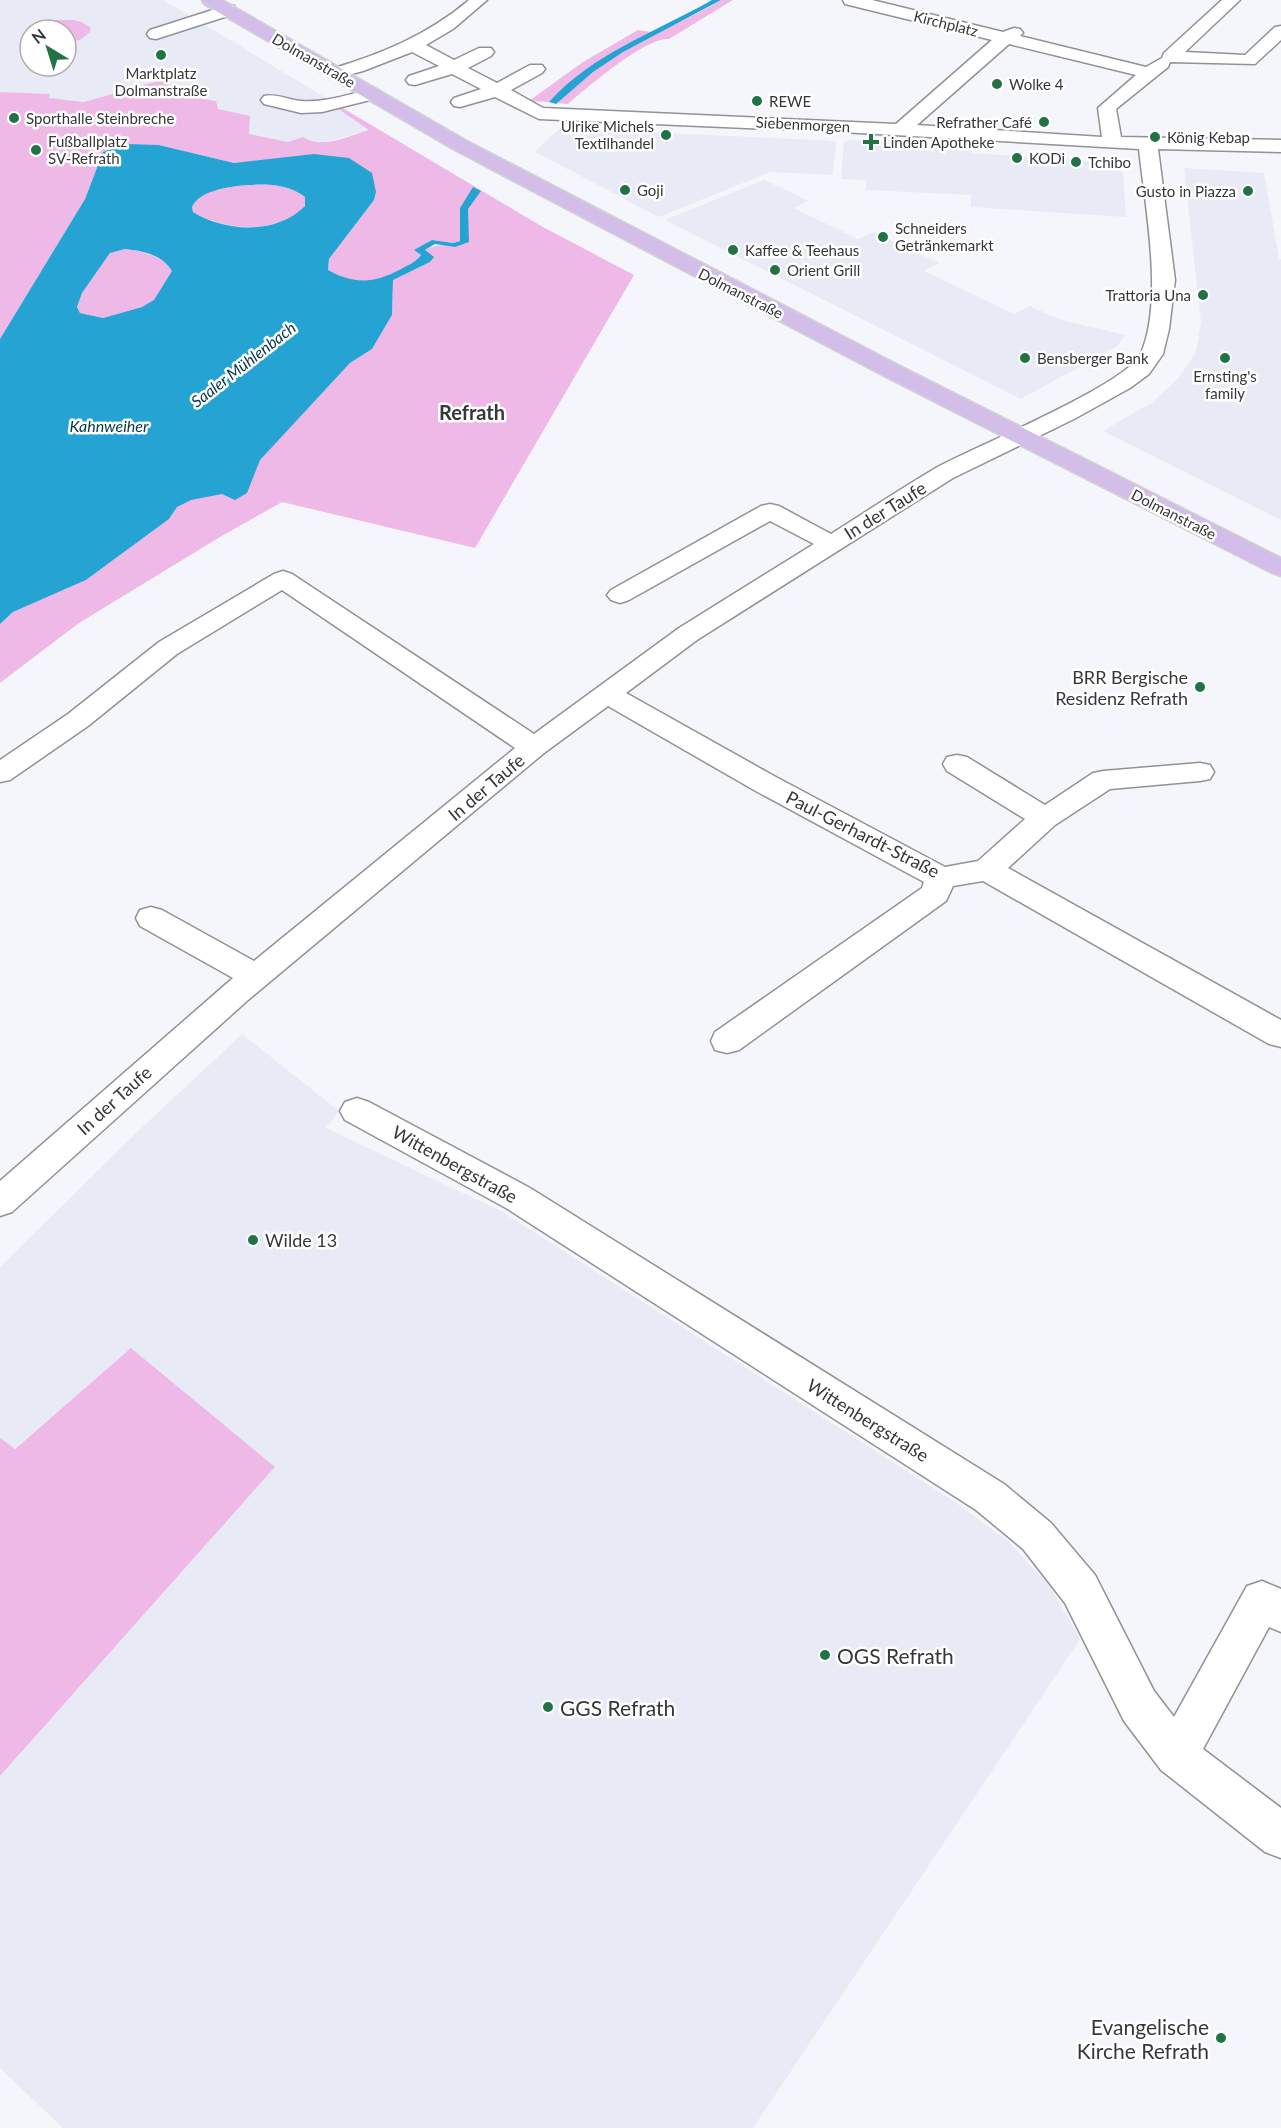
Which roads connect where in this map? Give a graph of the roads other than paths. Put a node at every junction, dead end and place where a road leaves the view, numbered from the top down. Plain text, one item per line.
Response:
1 (210, 0) edge
2 (478, 0) edge
3 (851, 0) edge
4 (1232, 0) edge
5 (228, 10) junction
6 (1281, 31) edge
7 (156, 34) dead end
8 (1010, 36) junction
9 (414, 46) junction
10 (485, 52) dead end
11 (1170, 57) junction
12 (455, 67) junction
13 (536, 69) dead end
14 (1144, 72) dead end
15 (337, 73) junction
16 (415, 80) dead end
17 (498, 90) junction
18 (372, 94) junction
19 (270, 100) dead end
20 (460, 102) dead end
21 (900, 130) junction
22 (1113, 143) junction
23 (1148, 144) junction
24 (1281, 146) edge
25 (1018, 435) junction
26 (830, 543) junction
27 (1281, 568) edge
28 (620, 595) dead end
29 (608, 694) junction
30 (534, 747) junction
31 (957, 764) dead end
32 (1200, 772) dead end
33 (0, 773) edge
34 (1045, 818) junction
35 (987, 870) junction
36 (941, 878) junction
37 (151, 918) dead end
38 (257, 977) junction
39 (1281, 1035) edge
40 (727, 1041) dead end
41 (357, 1111) dead end
42 (0, 1202) edge
43 (1281, 1612) edge
44 (1176, 1755) junction
45 (1281, 1836) edge

1 - 5 main road, Dolmanstraße
2 - 9 street
3 - 8 street, Kirchplatz
4 - 11 street
5 - 7 street
5 - 15 main road, Dolmanstraße
6 - 11 street
8 - 14 street
8 - 21 street, Kirchplatz
9 - 12 street, Siebenmorgen
9 - 15 street
10 - 12 street
11 - 22 street
12 - 16 street
12 - 17 street, Siebenmorgen
13 - 17 street
15 - 18 main road, Dolmanstraße
17 - 20 street
17 - 21 street, Siebenmorgen
18 - 19 street
18 - 25 main road, Dolmanstraße
21 - 22 street, Siebenmorgen
22 - 23 street, Siebenmorgen
23 - 24 street, Siebenmorgen
23 - 25 street, In der Taufe
25 - 26 street, In der Taufe
25 - 27 main road, Dolmanstraße
26 - 28 street
26 - 29 street, In der Taufe
29 - 30 street, In der Taufe
29 - 36 street, Paul-Gerhardt-Straße
30 - 33 street
30 - 38 street, In der Taufe
31 - 34 street
32 - 34 street
34 - 35 street
35 - 36 street, Paul-Gerhardt-Straße
35 - 39 street
36 - 40 street
37 - 38 street
38 - 42 street, In der Taufe
41 - 44 street, Wittenbergstraße
43 - 44 street
44 - 45 street, Wittenbergstraße

